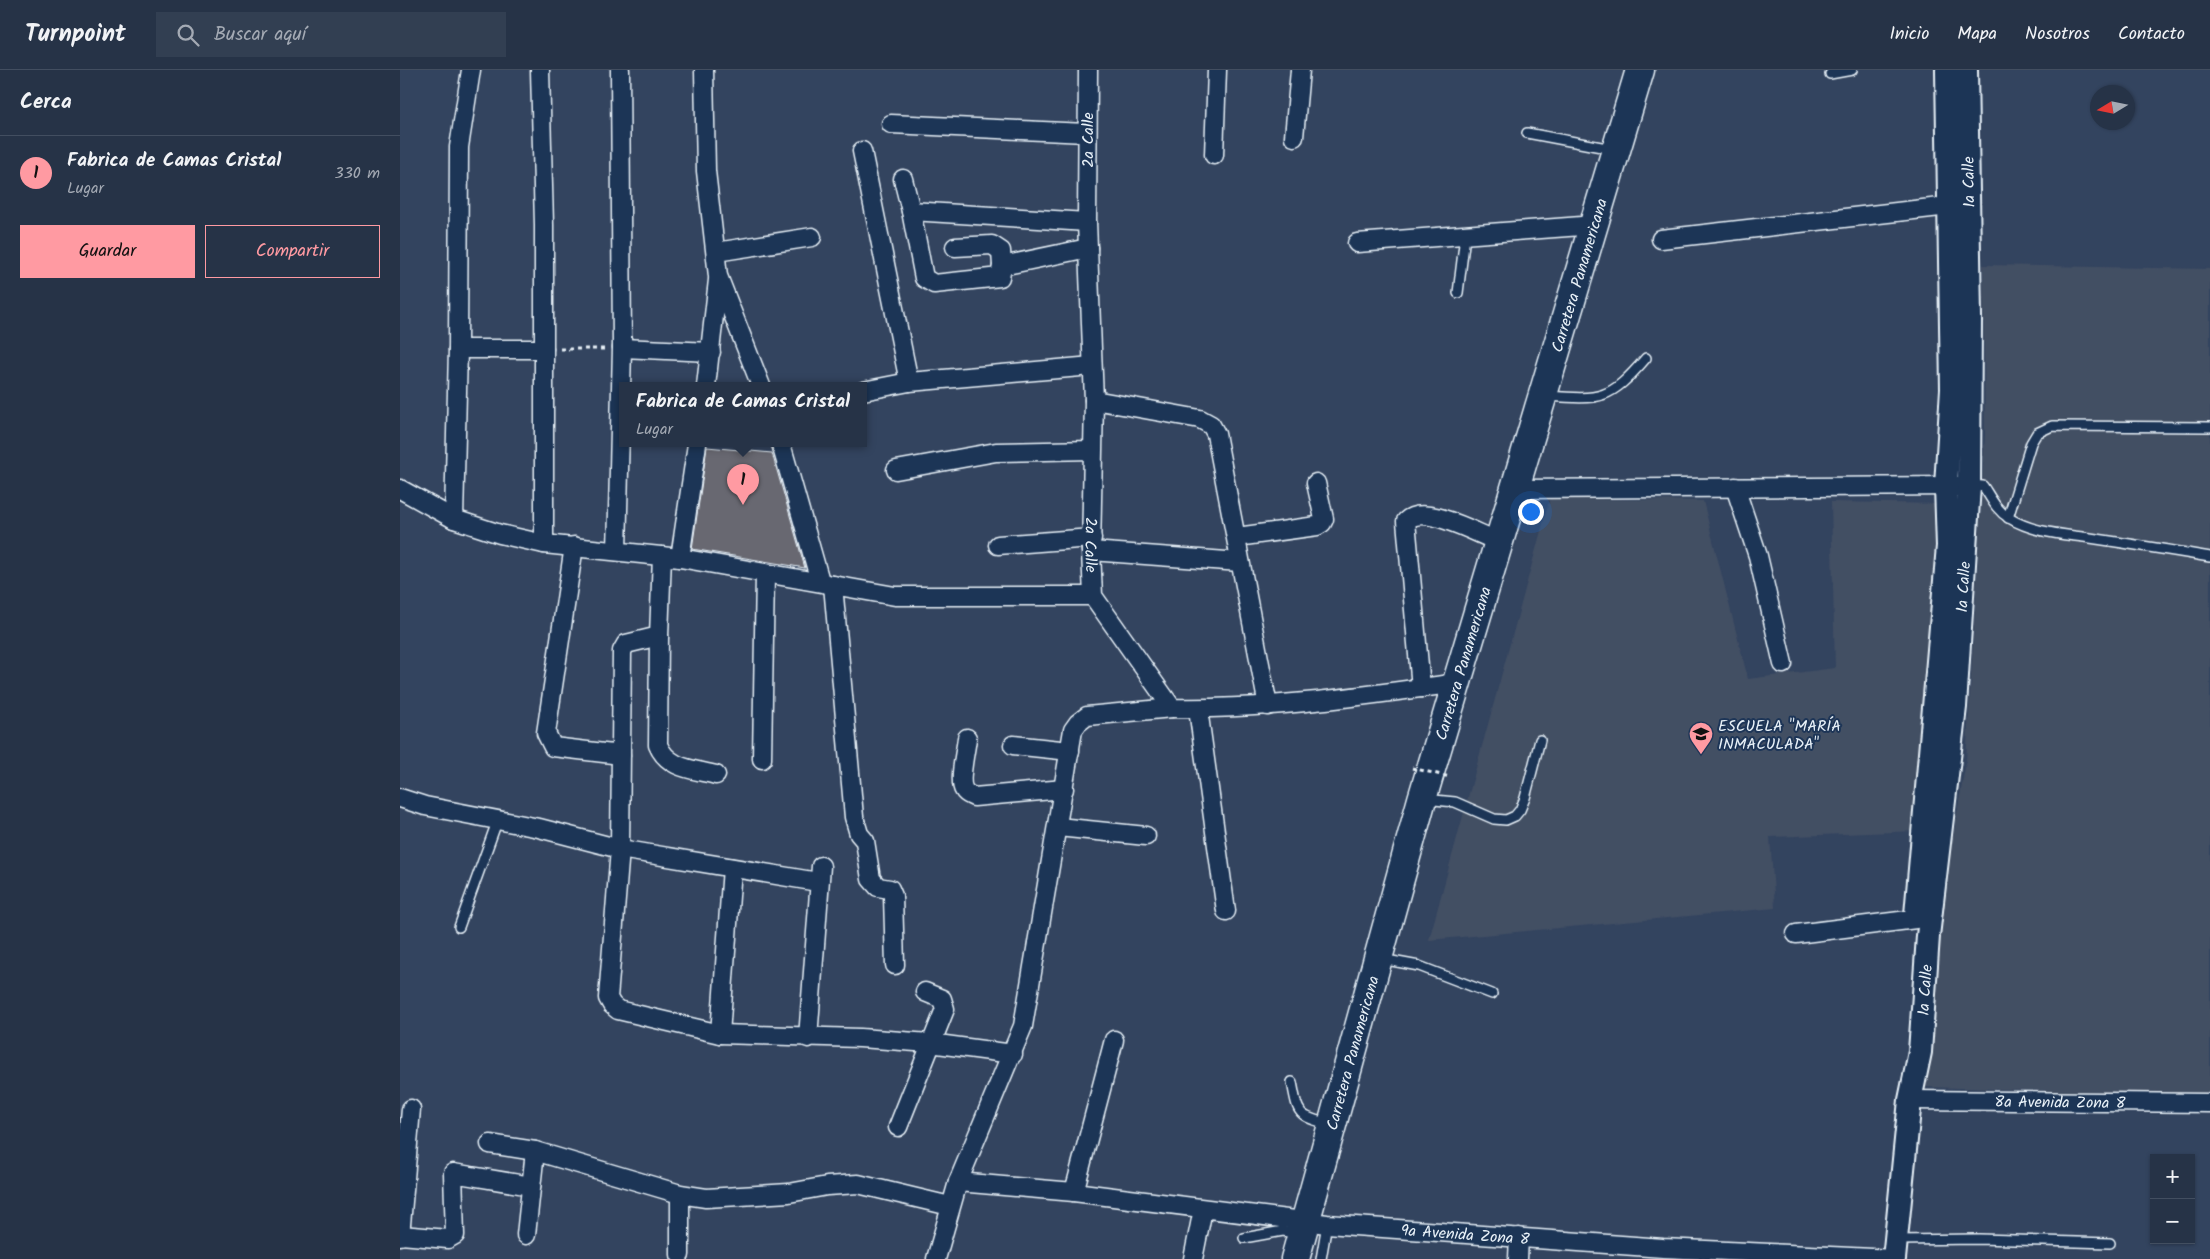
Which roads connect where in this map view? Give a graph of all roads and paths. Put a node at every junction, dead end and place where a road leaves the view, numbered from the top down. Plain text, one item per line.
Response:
1 (471, 70) edge
2 (540, 70) edge
3 (620, 70) edge
4 (704, 70) edge
5 (1088, 70) edge
6 (1216, 70) edge
7 (1300, 70) edge
8 (1640, 70) edge
9 (1852, 70) edge
10 (1947, 70) edge
11 (1966, 70) edge
12 (1830, 74) dead end
13 (891, 124) dead end
14 (1086, 133) junction
15 (1527, 133) dead end
16 (1294, 137) dead end
17 (1615, 150) junction
18 (862, 151) dead end
19 (1214, 155) dead end
20 (903, 179) dead end
21 (1949, 206) junction
22 (912, 211) junction
23 (1087, 222) junction
24 (1595, 225) junction
25 (1465, 236) junction
26 (812, 237) dead end
27 (1661, 240) dead end
28 (1357, 243) dead end
29 (955, 247) dead end
30 (1088, 248) junction
31 (716, 252) junction
32 (1002, 266) junction
33 (718, 276) junction
34 (1458, 292) dead end
35 (622, 348) junction
36 (458, 349) junction
37 (544, 349) junction
38 (711, 352) junction
39 (1646, 358) dead end
40 (1092, 366) junction
41 (621, 382) edge
42 (707, 382) edge
43 (758, 382) edge
44 (908, 382) junction
45 (867, 390) edge
46 (1544, 395) junction
47 (1094, 400) junction
48 (2210, 428) edge
49 (620, 447) edge
50 (697, 447) edge
51 (782, 447) edge
52 (1092, 450) junction
53 (896, 470) dead end
54 (1316, 483) dead end
55 (1969, 485) junction
56 (1946, 486) junction
57 (1735, 487) junction
58 (400, 489) edge
59 (1516, 489) junction
60 (454, 518) junction
61 (2008, 518) junction
62 (1237, 537) junction
63 (1500, 542) junction
64 (544, 544) junction
65 (998, 545) dead end
66 (1091, 545) junction
67 (574, 546) junction
68 (617, 551) junction
69 (662, 556) junction
70 (2210, 557) edge
71 (680, 558) junction
72 (1240, 562) junction
73 (765, 573) junction
74 (827, 583) junction
75 (1093, 596) junction
76 (659, 636) junction
77 (1783, 664) dead end
78 (1457, 683) junction
79 (1421, 688) junction
80 (1268, 706) junction
81 (1172, 708) junction
82 (1198, 708) junction
83 (967, 738) dead end
84 (1540, 740) dead end
85 (1012, 745) dead end
86 (1070, 751) junction
87 (621, 756) junction
88 (762, 759) dead end
89 (1412, 768) dead end
90 (716, 775) dead end
91 (1450, 777) dead end
92 (1064, 789) junction
93 (400, 798) edge
94 (1422, 799) junction
95 (498, 819) junction
96 (1058, 827) junction
97 (1146, 836) dead end
98 (620, 849) junction
99 (732, 868) junction
100 (1226, 911) dead end
101 (1916, 919) junction
102 (459, 927) dead end
103 (1796, 934) dead end
104 (1378, 958) junction
105 (896, 965) dead end
106 (925, 992) dead end
107 (1492, 994) dead end
108 (720, 1034) junction
109 (808, 1038) junction
110 (1114, 1040) dead end
111 (930, 1043) junction
112 (1013, 1054) junction
113 (1292, 1082) dead end
114 (1910, 1100) junction
115 (2210, 1103) edge
116 (411, 1109) dead end
117 (1332, 1124) junction
118 (898, 1127) dead end
119 (490, 1144) dead end
120 (535, 1150) junction
121 (958, 1182) junction
122 (531, 1186) junction
123 (1074, 1192) junction
124 (680, 1194) junction
125 (950, 1206) junction
126 (1203, 1210) junction
127 (526, 1235) dead end
128 (1307, 1235) edge
129 (401, 1236) edge
130 (1519, 1237) junction
131 (1244, 1238) dead end
132 (2110, 1244) dead end
133 (1895, 1253) edge
134 (680, 1254) dead end
135 (936, 1259) edge
136 (1193, 1259) edge
137 (1321, 1259) edge
138 (1518, 1259) edge

1 - 36 street
2 - 37 street
3 - 35 street
4 - 31 street
5 - 14 street, 2a Calle
6 - 19 street
7 - 16 street
8 - 17 main road, Carretera Panamericana
9 - 12 lane
10 - 21 street, 1a Calle
11 - 55 street, 1a Calle
13 - 14 street
14 - 23 street, 2a Calle
15 - 17 lane
17 - 24 main road, Carretera Panamericana
18 - 44 street
20 - 22 street
21 - 27 street
21 - 56 street, 1a Calle
22 - 23 street
22 - 32 street
23 - 30 street, 2a Calle
24 - 25 street
24 - 46 main road, Carretera Panamericana
25 - 28 street
25 - 34 lane
26 - 31 street
29 - 32 street
30 - 32 street
30 - 40 street, 2a Calle
31 - 33 street
33 - 38 street
33 - 43 street
35 - 37 path
35 - 38 street
35 - 41 street
36 - 37 street
36 - 60 street
37 - 64 street
38 - 42 street
39 - 46 lane
40 - 44 street
40 - 47 street, 2a Calle
44 - 45 street
46 - 59 main road, Carretera Panamericana
47 - 52 street, 2a Calle
47 - 62 street
48 - 61 lane
49 - 68 street
50 - 71 street
51 - 74 street
52 - 53 street
52 - 66 street, 2a Calle
54 - 62 street
55 - 56 street
55 - 61 lane
55 - 114 street, 1a Calle
56 - 57 street
56 - 101 street, 1a Calle
57 - 59 street
57 - 77 street
58 - 60 street
59 - 63 main road, Carretera Panamericana
60 - 64 street
61 - 70 lane
62 - 72 street
63 - 78 main road, Carretera Panamericana
63 - 79 street
64 - 67 street
65 - 66 street
66 - 72 street
66 - 75 street, 2a Calle
67 - 68 street
67 - 87 street
68 - 69 street
69 - 71 street
69 - 76 street
71 - 73 street
72 - 80 street
73 - 74 street
73 - 88 street
74 - 75 street
74 - 105 street
75 - 81 street, 2a Calle
76 - 87 street
76 - 90 street
78 - 79 street
78 - 94 main road, Carretera Panamericana
79 - 80 street
80 - 82 street
81 - 82 street
81 - 86 street
82 - 100 street
83 - 92 street
84 - 94 lane
85 - 86 street
86 - 92 street
87 - 98 street
89 - 91 path, bridge
92 - 96 street
93 - 95 street
94 - 104 main road, Carretera Panamericana
95 - 98 street
95 - 102 lane
96 - 97 street
96 - 112 street
98 - 99 street
98 - 108 street
99 - 108 street
99 - 109 street
101 - 103 street
101 - 114 street, 1a Calle
104 - 107 lane
104 - 117 main road, Carretera Panamericana
106 - 111 street
108 - 109 street
109 - 111 street
110 - 123 street
111 - 112 street
111 - 118 street
112 - 121 street
113 - 117 lane
114 - 115 street, 8a Avenida Zona 8
114 - 133 street, 1a Calle
116 - 129 street
117 - 128 main road, Carretera Panamericana
119 - 120 street
120 - 122 street
120 - 124 street
121 - 123 street, 9a Avenida Zona 8
121 - 125 street
122 - 127 street
122 - 129 street
123 - 126 street, 9a Avenida Zona 8
124 - 125 street
124 - 134 street
125 - 135 street
126 - 128 street, 9a Avenida Zona 8
126 - 136 street
128 - 130 street, 9a Avenida Zona 8
128 - 131 lane
128 - 137 lane
130 - 133 street, 9a Avenida Zona 8
130 - 138 street
132 - 133 lane

